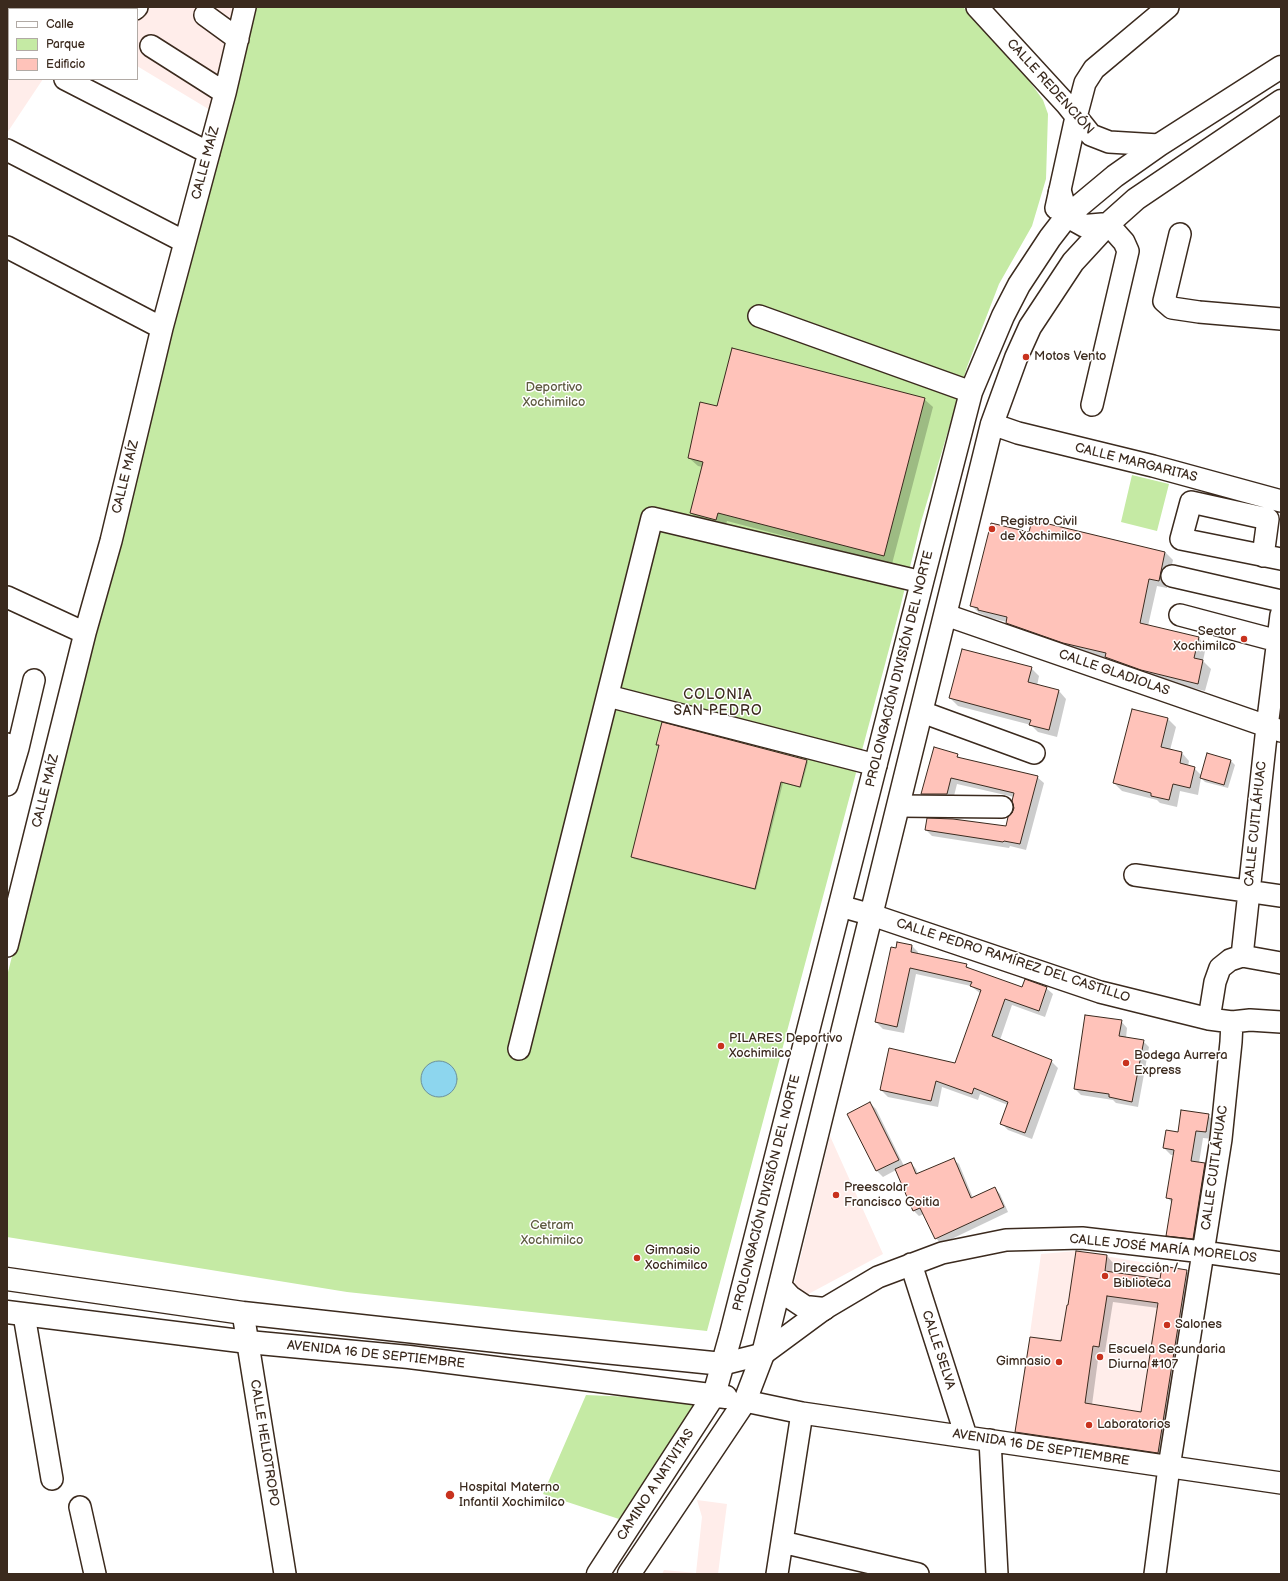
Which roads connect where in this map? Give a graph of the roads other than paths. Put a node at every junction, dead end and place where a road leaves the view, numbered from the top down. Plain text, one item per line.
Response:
1 (245, 7) edge
2 (977, 7) edge
3 (1168, 7) edge
4 (8, 9) edge
5 (7, 13) edge
6 (205, 15) dead end
7 (238, 39) junction
8 (150, 46) dead end
9 (1281, 67) edge
10 (66, 80) edge
11 (226, 93) junction
12 (1281, 101) edge
13 (1076, 117) junction
14 (1159, 145) junction
15 (7, 150) edge
16 (209, 153) junction
17 (1060, 192) junction
18 (1067, 216) junction
19 (1108, 224) junction
20 (1180, 234) dead end
21 (1050, 238) junction
22 (185, 242) junction
23 (7, 246) edge
24 (758, 316) dead end
25 (1281, 319) edge
26 (162, 328) junction
27 (972, 392) junction
28 (1092, 405) dead end
29 (992, 424) junction
30 (1281, 501) edge
31 (1172, 576) dead end
32 (922, 582) junction
33 (7, 597) edge
34 (1281, 600) edge
35 (946, 615) junction
36 (1180, 615) dead end
37 (1281, 615) edge
38 (85, 633) junction
39 (1278, 641) junction
40 (34, 680) dead end
41 (608, 696) junction
42 (922, 712) junction
43 (1274, 729) edge
44 (12, 746) edge
45 (1034, 754) dead end
46 (876, 765) junction
47 (7, 785) edge
48 (899, 806) junction
49 (1002, 807) dead end
50 (860, 823) junction
51 (893, 830) junction
52 (1135, 875) dead end
53 (14, 882) edge
54 (1249, 891) junction
55 (1281, 896) edge
56 (840, 906) junction
57 (872, 915) junction
58 (7, 946) edge
59 (1242, 956) junction
60 (1281, 963) edge
61 (1209, 1019) junction
62 (1232, 1022) junction
63 (1281, 1022) edge
64 (519, 1048) dead end
65 (1203, 1252) junction
66 (1281, 1263) edge
67 (910, 1264) junction
68 (7, 1279) edge
69 (780, 1286) junction
70 (824, 1310) junction
71 (243, 1312) junction
72 (15, 1314) edge
73 (413, 1332) junction
74 (248, 1342) junction
75 (515, 1343) junction
76 (763, 1354) junction
77 (409, 1357) junction
78 (723, 1364) junction
79 (510, 1369) junction
80 (714, 1395) junction
81 (745, 1401) junction
82 (802, 1413) junction
83 (966, 1436) junction
84 (990, 1440) junction
85 (1169, 1467) junction
86 (52, 1479) dead end
87 (1281, 1483) edge
88 (80, 1507) dead end
89 (620, 1542) junction
90 (782, 1542) junction
91 (641, 1556) junction
92 (95, 1574) edge
93 (285, 1574) edge
94 (598, 1574) edge
95 (629, 1574) edge
96 (777, 1574) edge
97 (918, 1574) edge
98 (997, 1574) edge
99 (1155, 1574) edge

1 - 7 street, CALLE MAÍZ
2 - 13 street, CALLE REDENCIÓN
3 - 13 street
4 - 5 street
6 - 7 street
7 - 11 street, CALLE MAÍZ
8 - 11 street
9 - 14 main road, PROLONGACIÓN DIVISIÓN DEL NORTE
10 - 16 street
11 - 16 street, CALLE MAÍZ
12 - 19 main road
13 - 14 street, CALLE REDENCIÓN
13 - 17 street
14 - 18 main road, PROLONGACIÓN DIVISIÓN DEL NORTE
15 - 22 street
16 - 22 street, CALLE MAÍZ
17 - 18 main road
17 - 21 street
18 - 19 main road
18 - 21 main road, PROLONGACIÓN DIVISIÓN DEL NORTE
19 - 28 street
19 - 29 main road
20 - 25 street
21 - 27 main road, PROLONGACIÓN DIVISIÓN DEL NORTE
22 - 26 street, CALLE MAÍZ
23 - 26 street
24 - 27 street
26 - 38 street, CALLE MAÍZ
27 - 32 main road, PROLONGACIÓN DIVISIÓN DEL NORTE
29 - 30 street, CALLE MARGARITAS
29 - 35 main road
31 - 34 street
32 - 41 street
32 - 46 main road, PROLONGACIÓN DIVISIÓN DEL NORTE
33 - 38 street
35 - 42 main road
35 - 43 street, CALLE GLADIOLAS
36 - 39 street
37 - 39 street, CALLE CUITLÁHUAC
38 - 53 street, CALLE MAÍZ
39 - 43 street, CALLE CUITLÁHUAC
40 - 44 street
41 - 46 street
41 - 64 street
42 - 45 street
42 - 48 main road
43 - 54 street, CALLE CUITLÁHUAC
44 - 47 street
46 - 50 main road, PROLONGACIÓN DIVISIÓN DEL NORTE
48 - 49 street
48 - 51 main road
50 - 51 main road
50 - 56 main road, PROLONGACIÓN DIVISIÓN DEL NORTE
51 - 57 main road
52 - 54 street
53 - 58 street, CALLE MAÍZ
54 - 55 street
54 - 59 street, CALLE CUITLÁHUAC
56 - 57 street, CALLE PEDRO RAMÍREZ DEL CASTILLO
56 - 78 main road, PROLONGACIÓN DIVISIÓN DEL NORTE
57 - 61 street, CALLE PEDRO RAMÍREZ DEL CASTILLO
57 - 69 main road
59 - 60 street
59 - 61 street
61 - 62 street, CALLE PEDRO RAMÍREZ DEL CASTILLO
62 - 63 street, CALLE PEDRO RAMÍREZ DEL CASTILLO
62 - 65 street, CALLE CUITLÁHUAC
65 - 66 street, CALLE JOSÉ MARÍA MORELOS
65 - 67 street, CALLE JOSÉ MARÍA MORELOS
65 - 85 street, CALLE CUITLÁHUAC
67 - 70 street, CALLE JOSÉ MARÍA MORELOS
67 - 83 street, CALLE SELVA
68 - 71 main road, AVENIDA 16 DE SEPTIEMBRE
69 - 70 main road
69 - 76 main road
70 - 76 street, CALLE JOSÉ MARÍA MORELOS
71 - 73 main road, AVENIDA 16 DE SEPTIEMBRE
71 - 74 street, CALLE HELIOTROPO
72 - 74 main road, AVENIDA 16 DE SEPTIEMBRE
72 - 86 street
73 - 75 main road, AVENIDA 16 DE SEPTIEMBRE
73 - 77 main road
74 - 77 main road, AVENIDA 16 DE SEPTIEMBRE
74 - 93 street, CALLE HELIOTROPO
75 - 78 main road, AVENIDA 16 DE SEPTIEMBRE
75 - 79 main road
76 - 78 street
76 - 81 main road
77 - 79 main road, AVENIDA 16 DE SEPTIEMBRE
78 - 80 main road, PROLONGACIÓN DIVISIÓN DEL NORTE
79 - 80 main road, AVENIDA 16 DE SEPTIEMBRE
80 - 81 main road, AVENIDA 16 DE SEPTIEMBRE
80 - 89 main road, CAMINO A NATIVITAS
81 - 82 street, AVENIDA 16 DE SEPTIEMBRE
81 - 91 main road, CAMINO A NATIVITAS
82 - 83 street, AVENIDA 16 DE SEPTIEMBRE
82 - 90 street
83 - 84 street, AVENIDA 16 DE SEPTIEMBRE
84 - 85 street, AVENIDA 16 DE SEPTIEMBRE
84 - 98 street
85 - 87 street, AVENIDA 16 DE SEPTIEMBRE
85 - 99 street, CALLE CUITLÁHUAC
88 - 92 street
89 - 91 main road
89 - 94 main road, CAMINO A NATIVITAS
90 - 96 street
90 - 97 street
91 - 95 main road, CAMINO A NATIVITAS

